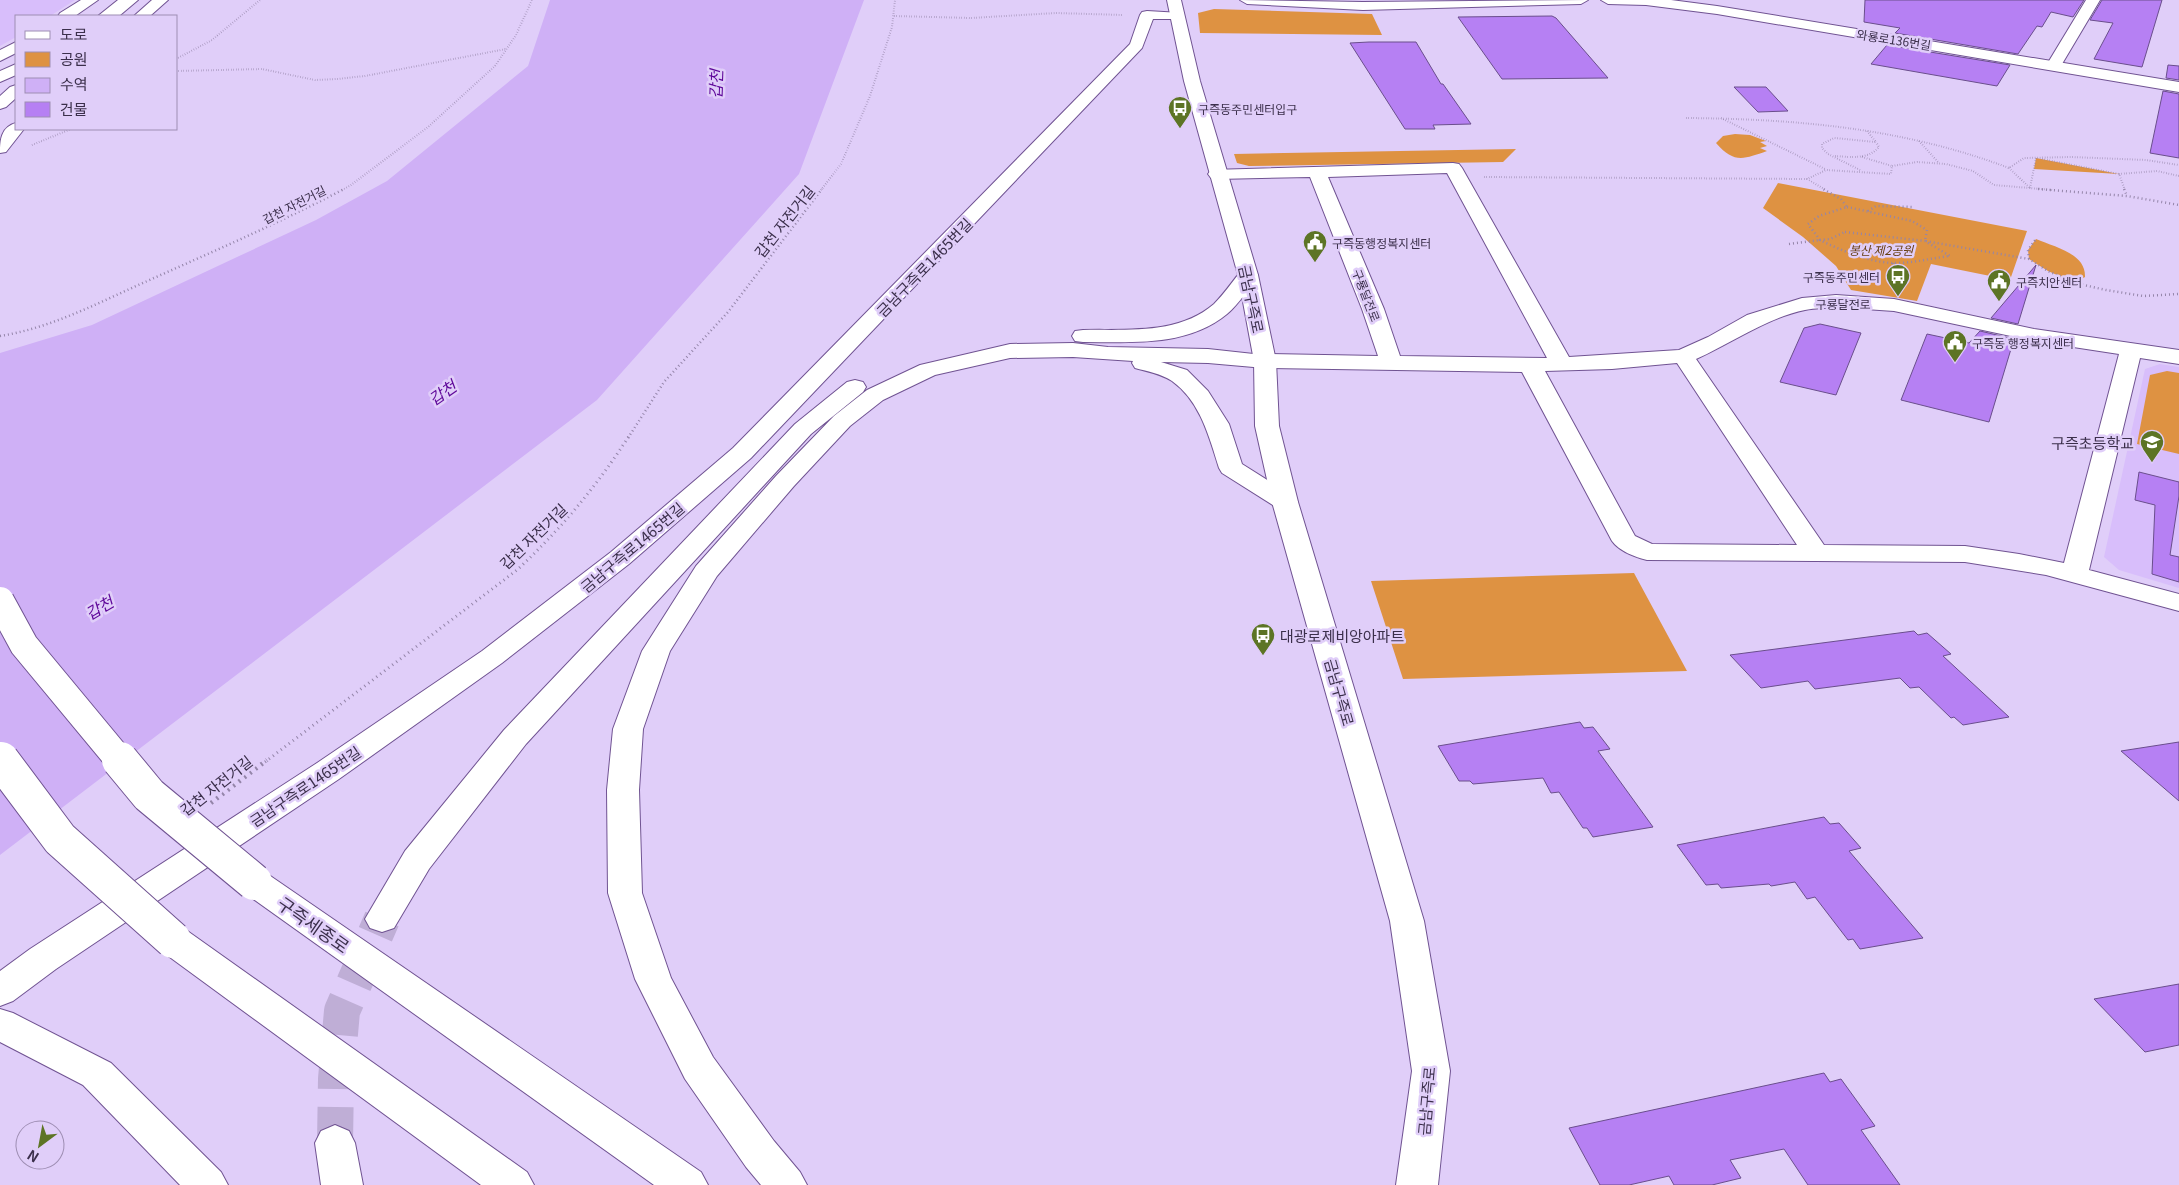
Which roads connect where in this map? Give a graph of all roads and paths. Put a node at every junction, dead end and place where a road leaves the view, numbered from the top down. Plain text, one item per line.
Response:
1 (91, 0) edge
2 (127, 0) edge
3 (131, 0) edge
4 (159, 0) edge
5 (260, 0) edge
6 (532, 0) edge
7 (895, 0) edge
8 (1247, 0) edge
9 (1581, 0) edge
10 (1608, 0) edge
11 (2093, 0) edge
12 (1285, 1) edge
13 (1645, 1) edge
14 (1175, 8) edge
15 (67, 15) edge
16 (106, 15) edge
17 (111, 15) edge
18 (140, 15) edge
19 (1147, 15) junction
20 (894, 16) junction
21 (15, 47) edge
22 (507, 49) junction
23 (0, 56) edge
24 (178, 58) edge
25 (2054, 66) junction
26 (15, 70) edge
27 (178, 71) edge
28 (0, 77) edge
29 (2179, 87) edge
30 (15, 88) edge
31 (15, 89) edge
32 (0, 93) edge
33 (0, 104) edge
34 (1686, 118) dead end
35 (1720, 118) junction
36 (15, 129) edge
37 (1867, 131) junction
38 (1918, 140) junction
39 (1876, 142) junction
40 (2, 144) edge
41 (1832, 156) junction
42 (1859, 156) junction
43 (2036, 158) junction
44 (1938, 163) junction
45 (2179, 165) edge
46 (1892, 166) junction
47 (2009, 168) junction
48 (1826, 170) junction
49 (1317, 171) junction
50 (1862, 172) junction
51 (1217, 174) junction
52 (2119, 174) junction
53 (2179, 176) edge
54 (1479, 177) dead end
55 (1807, 179) junction
56 (2030, 188) junction
57 (2127, 196) junction
58 (2179, 204) edge
59 (1913, 207) dead end
60 (1847, 208) junction
61 (1867, 212) junction
62 (2036, 239) dead end
63 (1820, 240) junction
64 (1925, 241) junction
65 (1789, 244) dead end
66 (2029, 258) junction
67 (1248, 275) junction
68 (2179, 294) edge
69 (0, 336) edge
70 (1083, 336) junction
71 (2131, 351) junction
72 (1108, 354) junction
73 (1208, 356) junction
74 (1683, 356) junction
75 (2179, 357) edge
76 (1265, 361) junction
77 (1392, 364) junction
78 (1530, 365) junction
79 (1562, 365) junction
80 (1285, 502) junction
81 (1816, 553) junction
82 (2075, 573) junction
83 (0, 601) edge
84 (2179, 603) edge
85 (0, 759) edge
86 (204, 809) dead end
87 (382, 919) tunnel mouth
88 (0, 990) edge
89 (0, 1024) edge
90 (335, 1143) tunnel mouth
91 (207, 1185) edge
92 (342, 1185) edge
93 (513, 1185) edge
94 (687, 1185) edge
95 (786, 1185) edge
96 (1417, 1185) edge

1 - 15 main road
2 - 16 main road
3 - 17 main road
4 - 18 main road
5 - 24 path
6 - 22 path, 갑천 자전거길
7 - 20 path, 갑천 자전거길
8 - 12 main road
9 - 12 main road
10 - 13 main road, 와룡로136번길
11 - 25 main road
13 - 25 main road, 와룡로136번길
14 - 19 main road
14 - 51 main road, 금남구즉로
19 - 20 path
19 - 88 main road, 금남구즉로1465번길
20 - 86 path, 갑천 자전거길
21 - 23 main road
22 - 27 path
22 - 69 path, 갑천 자전거길
25 - 29 main road, 와룡로136번길
26 - 28 main road
30 - 32 main road
31 - 33 main road
34 - 35 path
35 - 37 path
35 - 48 path
36 - 40 main road
37 - 38 path
37 - 39 path
38 - 44 path
38 - 47 path
39 - 41 path
39 - 42 path
41 - 42 path
41 - 50 path
42 - 46 path
43 - 45 path
43 - 47 path
43 - 52 path
43 - 56 path
44 - 46 path
44 - 56 path
46 - 50 path
47 - 56 path
48 - 50 path
48 - 55 path
49 - 51 main road
49 - 77 main road, 구룡달전로
49 - 79 main road
51 - 67 main road, 금남구즉로
52 - 53 path
52 - 57 path
54 - 55 path
55 - 60 path
56 - 57 path
57 - 58 path
59 - 61 path
60 - 61 path
60 - 63 path
61 - 64 path
62 - 66 path
63 - 64 path
63 - 64 path
63 - 65 path
64 - 66 path
66 - 68 path
67 - 70 main road
67 - 76 main road, 금남구즉로
70 - 73 main road
70 - 87 main road
71 - 74 main road, 구룡달전로
71 - 75 main road, 구룡달전로
71 - 82 main road
72 - 73 main road
72 - 80 main road
72 - 95 main road
73 - 76 main road, 구룡달전로
74 - 79 main road, 구룡달전로
74 - 81 main road
76 - 77 main road, 구룡달전로
76 - 80 main road, 금남구즉로
77 - 78 main road, 구룡달전로
78 - 79 main road, 구룡달전로
78 - 81 main road
80 - 96 main road, 금남구즉로
81 - 82 main road
82 - 84 main road
83 - 94 main road, 구즉세종로, bridge
85 - 93 main road, bridge
89 - 91 main road
90 - 92 main road

